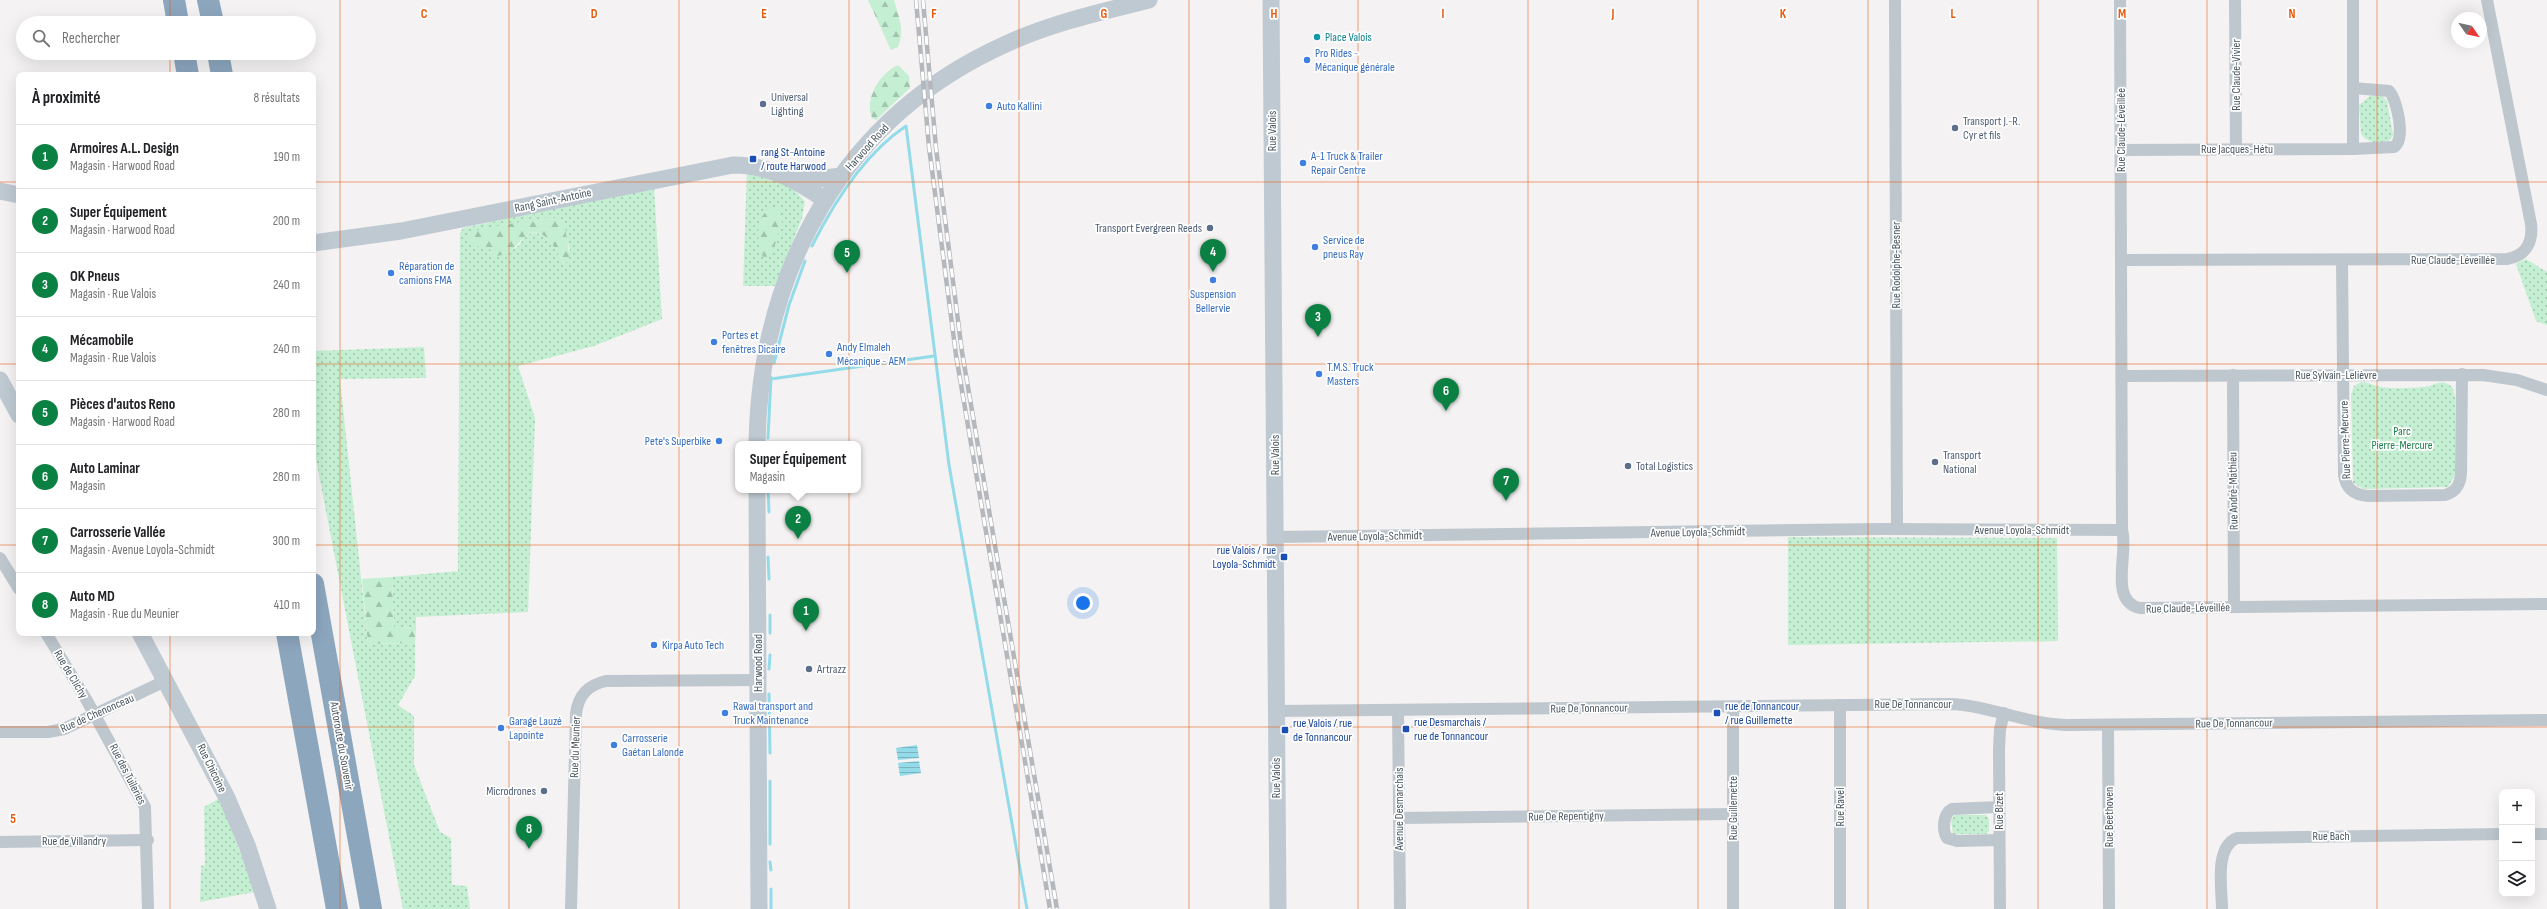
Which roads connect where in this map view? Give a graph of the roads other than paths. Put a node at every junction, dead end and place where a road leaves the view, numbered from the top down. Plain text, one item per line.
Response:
1 (174, 0) edge
2 (208, 0) edge
3 (1149, 0) edge
4 (1271, 0) edge
5 (1894, 0) edge
6 (2120, 0) edge
7 (2235, 0) edge
8 (2353, 0) edge
9 (2487, 0) edge
10 (177, 16) edge
11 (211, 16) edge
12 (185, 60) edge
13 (219, 60) edge
14 (187, 72) edge
15 (221, 72) edge
16 (2353, 88) junction
17 (2353, 149) junction
18 (2121, 150) junction
19 (2236, 150) junction
20 (841, 176) junction
21 (791, 178) junction
22 (0, 191) edge
23 (16, 194) edge
24 (825, 200) junction
25 (316, 243) edge
26 (2122, 260) junction
27 (2342, 260) junction
28 (2462, 374) junction
29 (2233, 375) junction
30 (2343, 375) junction
31 (2122, 376) junction
32 (0, 380) edge
33 (2547, 390) edge
34 (16, 409) edge
35 (757, 441) edge
36 (757, 493) edge
37 (1897, 529) junction
38 (2122, 530) junction
39 (1275, 537) junction
40 (0, 558) edge
41 (16, 585) edge
42 (316, 601) edge
43 (2547, 604) edge
44 (2234, 607) junction
45 (48, 636) edge
46 (142, 636) edge
47 (288, 636) edge
48 (166, 680) junction
49 (758, 680) junction
50 (1840, 704) junction
51 (1733, 707) junction
52 (1398, 710) junction
53 (1276, 711) junction
54 (2004, 713) junction
55 (96, 715) junction
56 (2547, 720) edge
57 (2108, 725) junction
58 (0, 732) edge
59 (1999, 807) junction
60 (1733, 814) junction
61 (1399, 818) junction
62 (2499, 834) edge
63 (2535, 834) edge
64 (2547, 834) edge
65 (148, 840) junction
66 (2000, 840) junction
67 (0, 842) edge
68 (148, 909) edge
69 (268, 909) edge
70 (337, 909) edge
71 (371, 909) edge
72 (571, 909) edge
73 (759, 909) edge
74 (1278, 909) edge
75 (1400, 909) edge
76 (1734, 909) edge
77 (1840, 909) edge
78 (2000, 909) edge
79 (2109, 909) edge
80 (2222, 909) edge

1 - 10 highway
2 - 11 highway
3 - 20 street, Harwood Road
4 - 39 street, Rue Valois
5 - 37 street, Rue Rodolphe-Besner
6 - 18 street, Rue Claude-Léveillée
7 - 19 street, Rue Claude-Vivier
8 - 16 street
9 - 27 street, Rue Claude-Léveillée
12 - 14 highway
13 - 15 highway
16 - 17 street
16 - 17 street, Rue Jacques-Hétu
17 - 19 street, Rue Jacques-Hétu
18 - 19 street, Rue Jacques-Hétu
18 - 26 street, Rue Claude-Léveillée
20 - 21 street, Rang Saint-Antoine
20 - 24 street, Harwood Road
21 - 24 street, Rang Saint-Antoine
21 - 25 street, Rang Saint-Antoine
22 - 23 street
24 - 35 street, Harwood Road
26 - 27 street, Rue Claude-Léveillée
26 - 31 street, Rue Claude-Léveillée
27 - 30 street, Rue Pierre-Mercure
28 - 30 street, Rue Sylvain-Lelièvre
28 - 30 street, Rue Pierre-Mercure
28 - 33 street, Rue Sylvain-Lelièvre
29 - 30 street, Rue Sylvain-Lelièvre
29 - 31 street, Rue Sylvain-Lelièvre
29 - 44 street, Rue André-Mathieu
31 - 38 street, Rue Claude-Léveillée
32 - 34 street
36 - 49 street, Harwood Road
37 - 38 street, Avenue Loyola-Schmidt
37 - 39 street, Avenue Loyola-Schmidt
38 - 44 street, Rue Claude-Léveillée
39 - 53 street, Rue Valois
40 - 41 street
42 - 71 highway, Autoroute du Souvenir
43 - 44 street, Rue Claude-Léveillée
45 - 55 street, Rue de Clichy
46 - 48 street, Rue Chicoine
47 - 70 highway
48 - 55 street, Rue de Chenonceau
48 - 69 street, Rue Chicoine
49 - 72 street, Rue du Meunier
49 - 73 street, Harwood Road
50 - 51 street, Rue De Tonnancour
50 - 54 street, Rue De Tonnancour
50 - 77 street, Rue Ravel
51 - 52 street, Rue De Tonnancour
51 - 60 street, Rue Guillemette
52 - 53 street, Rue De Tonnancour
52 - 61 street, Avenue Desmarchais
53 - 74 street, Rue Valois
54 - 57 street, Rue De Tonnancour
54 - 59 street, Rue Bizet
55 - 58 street, Rue de Chenonceau
55 - 65 street, Rue des Tuileries
56 - 57 street, Rue De Tonnancour
57 - 79 street, Rue Beethoven
59 - 66 street, Rue Bizet
59 - 66 street
60 - 61 street, Rue De Repentigny
60 - 76 street, Rue Guillemette
61 - 75 street, Avenue Desmarchais
62 - 80 street, Rue Bach
63 - 64 street
65 - 67 street, Rue de Villandry
65 - 68 street, Rue des Tuileries
66 - 78 street, Rue Bizet

